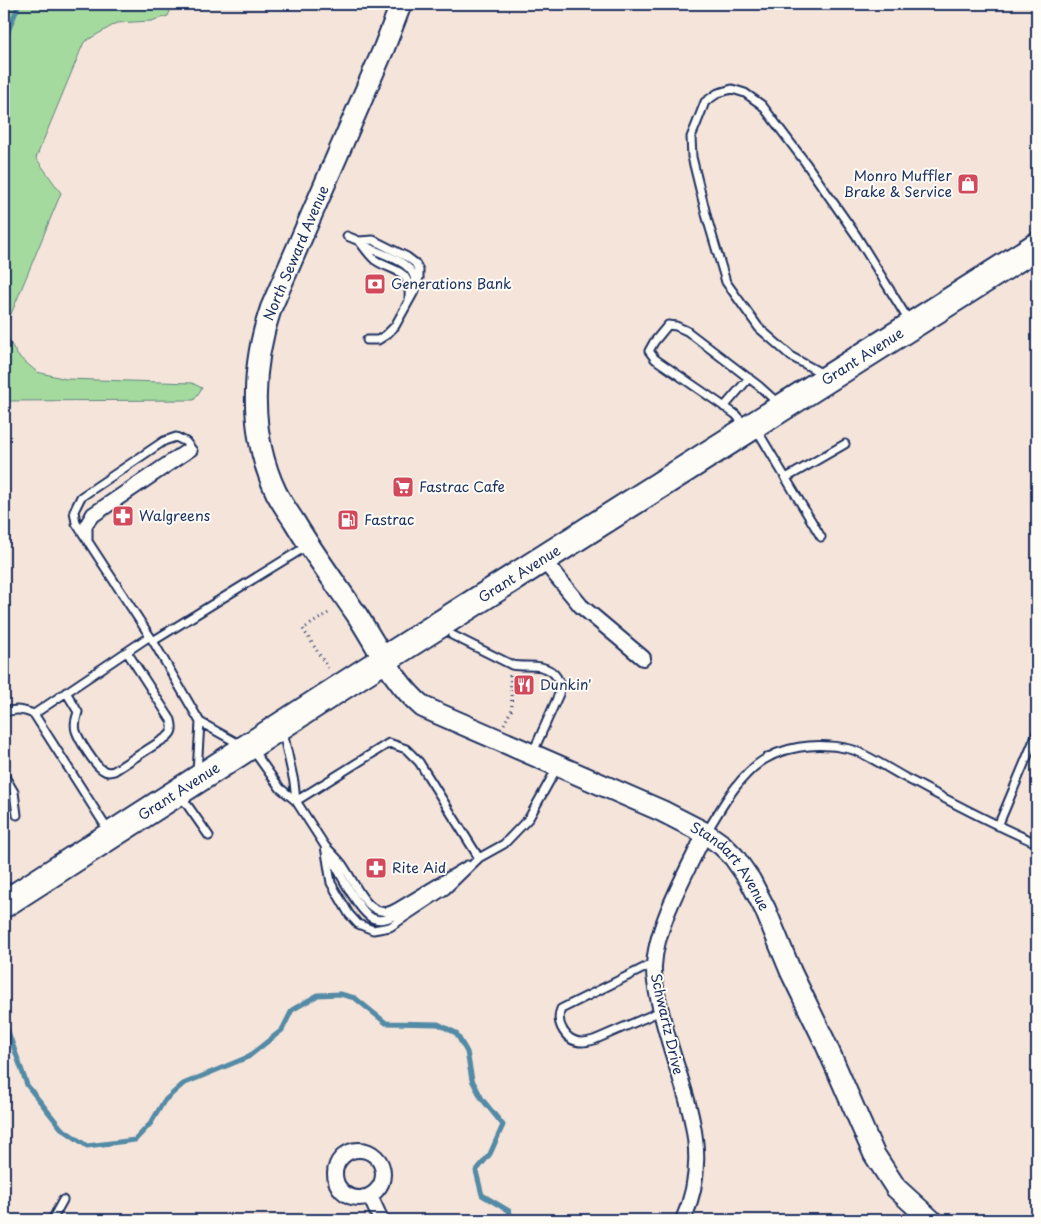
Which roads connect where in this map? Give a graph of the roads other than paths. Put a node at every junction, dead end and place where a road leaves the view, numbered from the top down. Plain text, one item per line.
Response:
1 (401, 4) edge
2 (346, 236) dead end
3 (359, 242) junction
4 (1037, 246) edge
5 (409, 301) junction
6 (912, 326) junction
7 (367, 340) dead end
8 (749, 378) junction
9 (829, 378) junction
10 (724, 407) junction
11 (783, 408) junction
12 (752, 427) junction
13 (845, 444) dead end
14 (786, 478) junction
15 (821, 537) dead end
16 (86, 539) junction
17 (309, 545) junction
18 (543, 560) junction
19 (452, 635) dead end
20 (151, 639) junction
21 (127, 652) junction
22 (643, 658) dead end
23 (384, 661) junction
24 (66, 692) junction
25 (4, 713) edge
26 (34, 714) junction
27 (200, 722) junction
28 (281, 726) junction
29 (1037, 733) edge
30 (248, 746) junction
31 (532, 755) junction
32 (558, 766) junction
33 (4, 775) edge
34 (187, 785) junction
35 (296, 801) junction
36 (18, 815) dead end
37 (998, 826) junction
38 (705, 833) junction
39 (110, 834) junction
40 (209, 836) dead end
41 (1037, 843) edge
42 (325, 846) junction
43 (479, 858) junction
44 (466, 871) junction
45 (4, 904) edge
46 (654, 963) junction
47 (661, 1011) junction
48 (370, 1196) dead end
49 (63, 1200) dead end
50 (52, 1220) edge
51 (381, 1220) edge
52 (683, 1220) edge
53 (931, 1220) edge

1 - 17 street, North Seward Avenue
2 - 3 lane
3 - 5 lane
3 - 5 lane
4 - 6 highway, Grant Avenue
5 - 7 lane
6 - 9 highway, Grant Avenue
6 - 9 lane
8 - 10 lane
8 - 10 lane
8 - 11 lane
9 - 11 highway, Grant Avenue
10 - 12 lane
11 - 12 highway, Grant Avenue
12 - 14 lane
12 - 18 highway, Grant Avenue
13 - 14 lane
14 - 15 lane
16 - 16 lane
16 - 20 lane
17 - 20 lane
17 - 23 street, North Seward Avenue
18 - 22 street
18 - 23 highway, Grant Avenue
19 - 31 lane
20 - 21 lane
20 - 27 lane
21 - 24 lane
21 - 24 lane
23 - 28 highway, Grant Avenue
23 - 31 street, Standart Avenue
24 - 26 lane
25 - 26 lane
26 - 39 lane
27 - 30 lane
27 - 34 lane
28 - 30 highway, Grant Avenue
28 - 35 lane
29 - 37 lane
30 - 34 highway, Grant Avenue
30 - 35 lane
31 - 32 street, Standart Avenue
32 - 38 street, Standart Avenue
32 - 43 lane
33 - 36 lane
34 - 39 highway, Grant Avenue
34 - 40 lane
35 - 42 lane
35 - 43 lane
37 - 38 lane
37 - 41 lane
38 - 46 street, Schwartz Drive
38 - 53 street, Standart Avenue
39 - 45 highway, Grant Avenue
42 - 43 lane
42 - 44 lane
42 - 44 lane
43 - 44 lane
46 - 47 street, Schwartz Drive
46 - 47 lane
47 - 52 street, Schwartz Drive
48 - 51 street
49 - 50 lane

